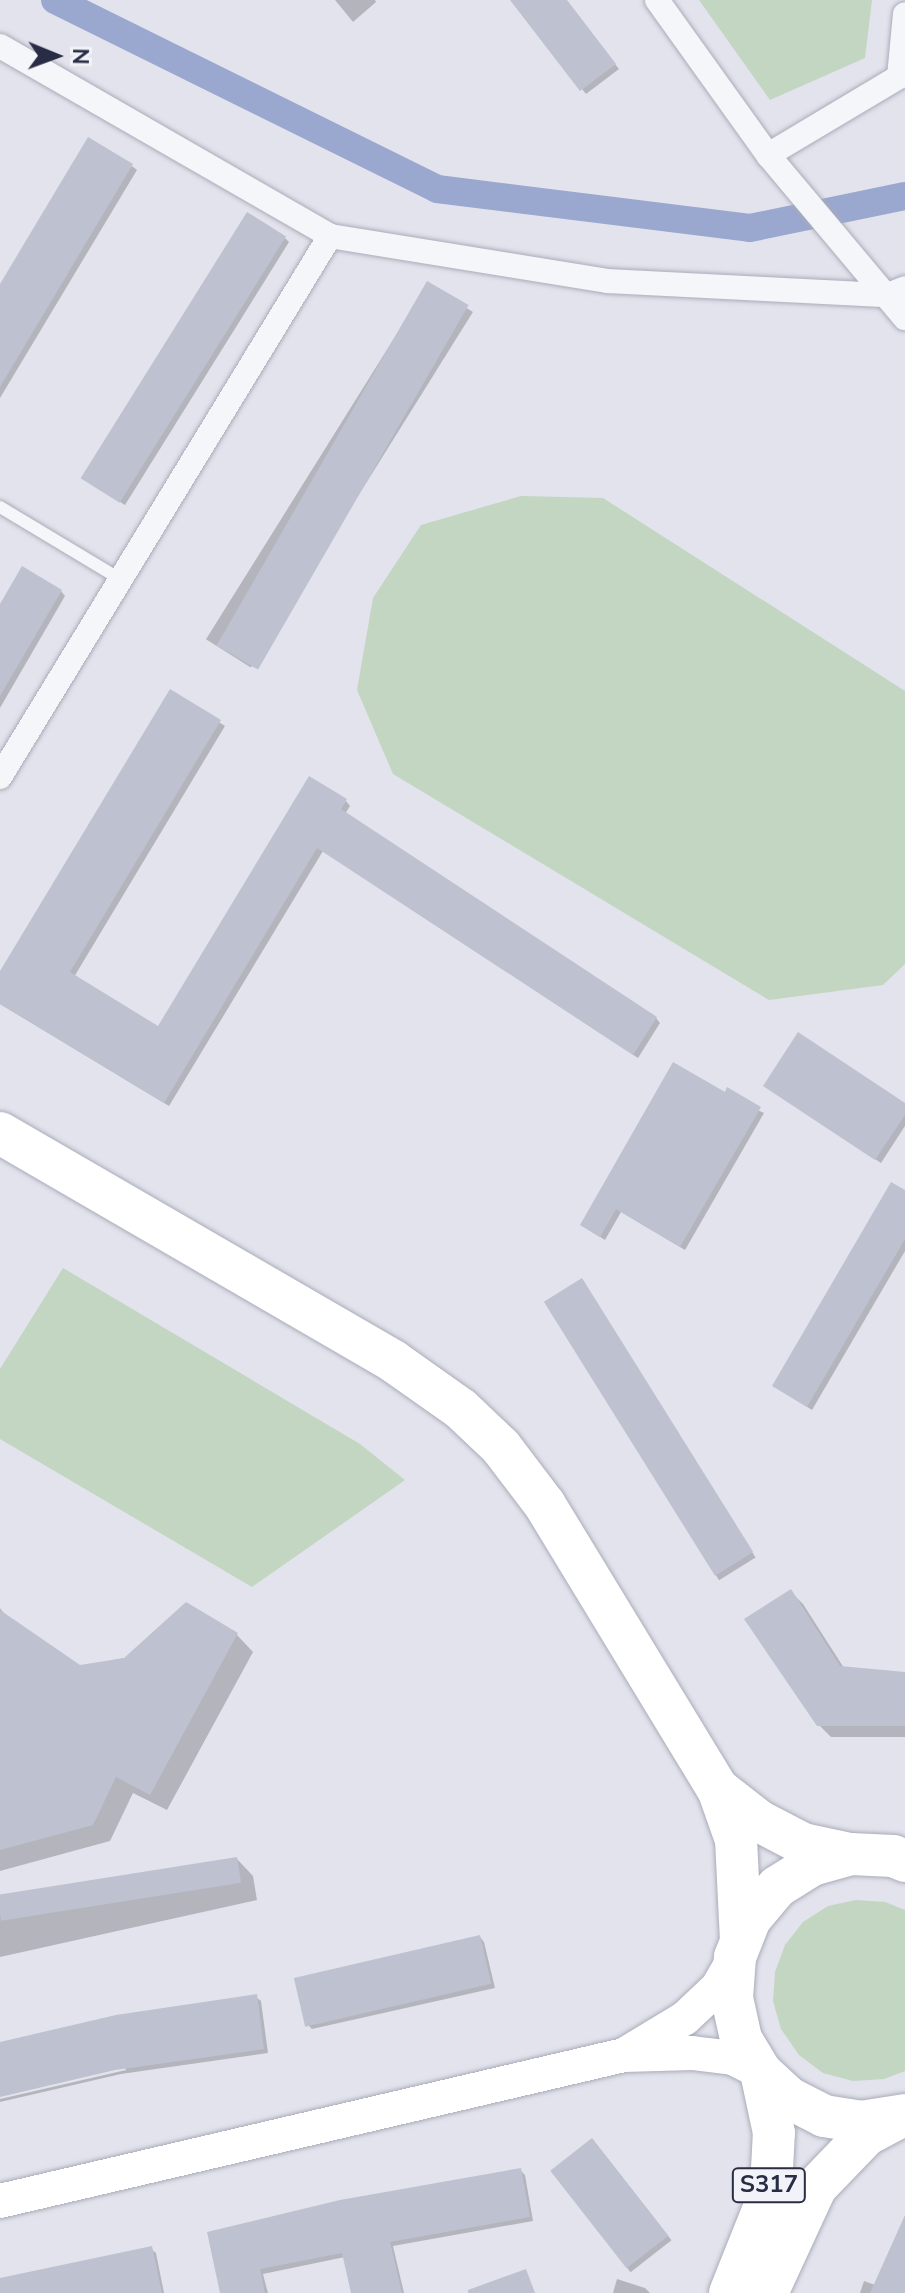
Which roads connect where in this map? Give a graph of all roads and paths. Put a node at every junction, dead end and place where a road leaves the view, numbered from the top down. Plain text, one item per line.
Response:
1 (657, 0) edge
2 (905, 14) edge
3 (0, 46) edge
4 (773, 160) junction
5 (330, 236) junction
6 (897, 291) edge
7 (905, 318) edge
8 (0, 507) edge
9 (120, 579) junction
10 (0, 777) edge
11 (0, 1133) edge
12 (718, 1789) junction
13 (851, 1854) junction
14 (905, 1861) edge
15 (738, 1949) junction
16 (624, 2055) junction
17 (761, 2072) junction
18 (902, 2117) edge
19 (0, 2201) edge
20 (730, 2293) edge
21 (767, 2293) edge

1 - 4 street
2 - 4 street
3 - 5 street
4 - 6 street
5 - 6 street
5 - 9 street
6 - 7 street
8 - 9 lane
9 - 10 street
11 - 12 highway
12 - 13 highway
12 - 15 highway
13 - 14 highway
13 - 15 highway
15 - 16 street
15 - 17 highway
16 - 17 street
16 - 19 street
17 - 18 highway
17 - 20 highway, S317
18 - 21 highway, S317

